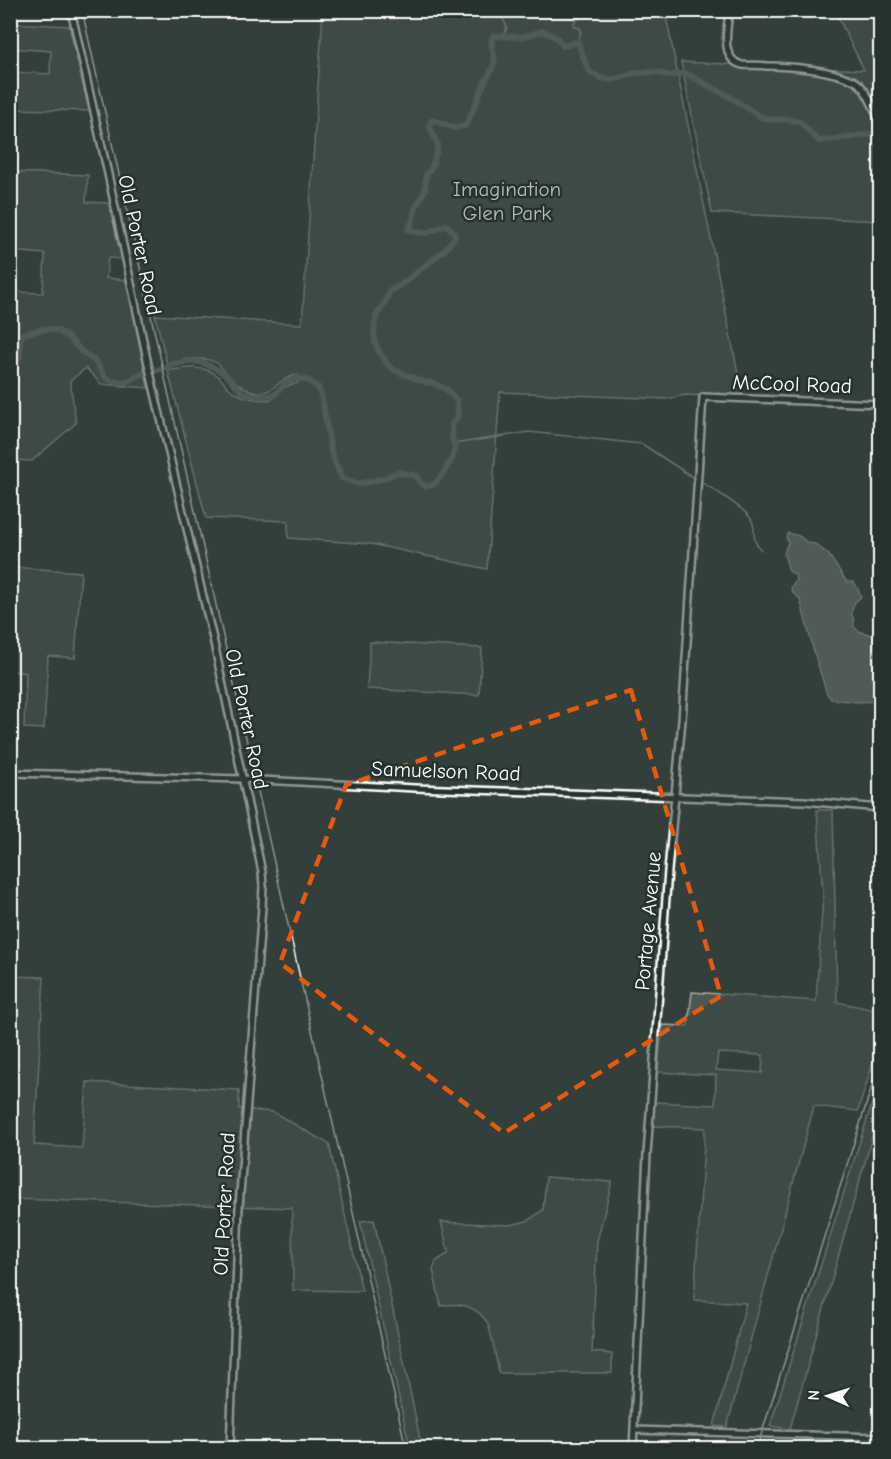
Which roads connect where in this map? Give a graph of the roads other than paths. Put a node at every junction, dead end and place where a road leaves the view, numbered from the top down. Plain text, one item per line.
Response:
1 (71, 10) edge
2 (729, 10) edge
3 (880, 122) edge
4 (703, 397) joint
5 (880, 404) edge
6 (10, 773) edge
7 (243, 779) junction
8 (676, 797) junction
9 (880, 808) edge
10 (634, 1430) junction
11 (880, 1437) edge
12 (230, 1449) edge
13 (633, 1449) edge

1 - 7 street, Old Porter Road
2 - 3 street
4 - 5 street, McCool Road
4 - 8 street, Portage Avenue
6 - 7 street, Samuelson Road
7 - 8 street, Samuelson Road
7 - 12 street, Old Porter Road
8 - 9 street, Samuelson Road
8 - 10 street, Portage Avenue
10 - 11 street
10 - 13 street, Portage Avenue

